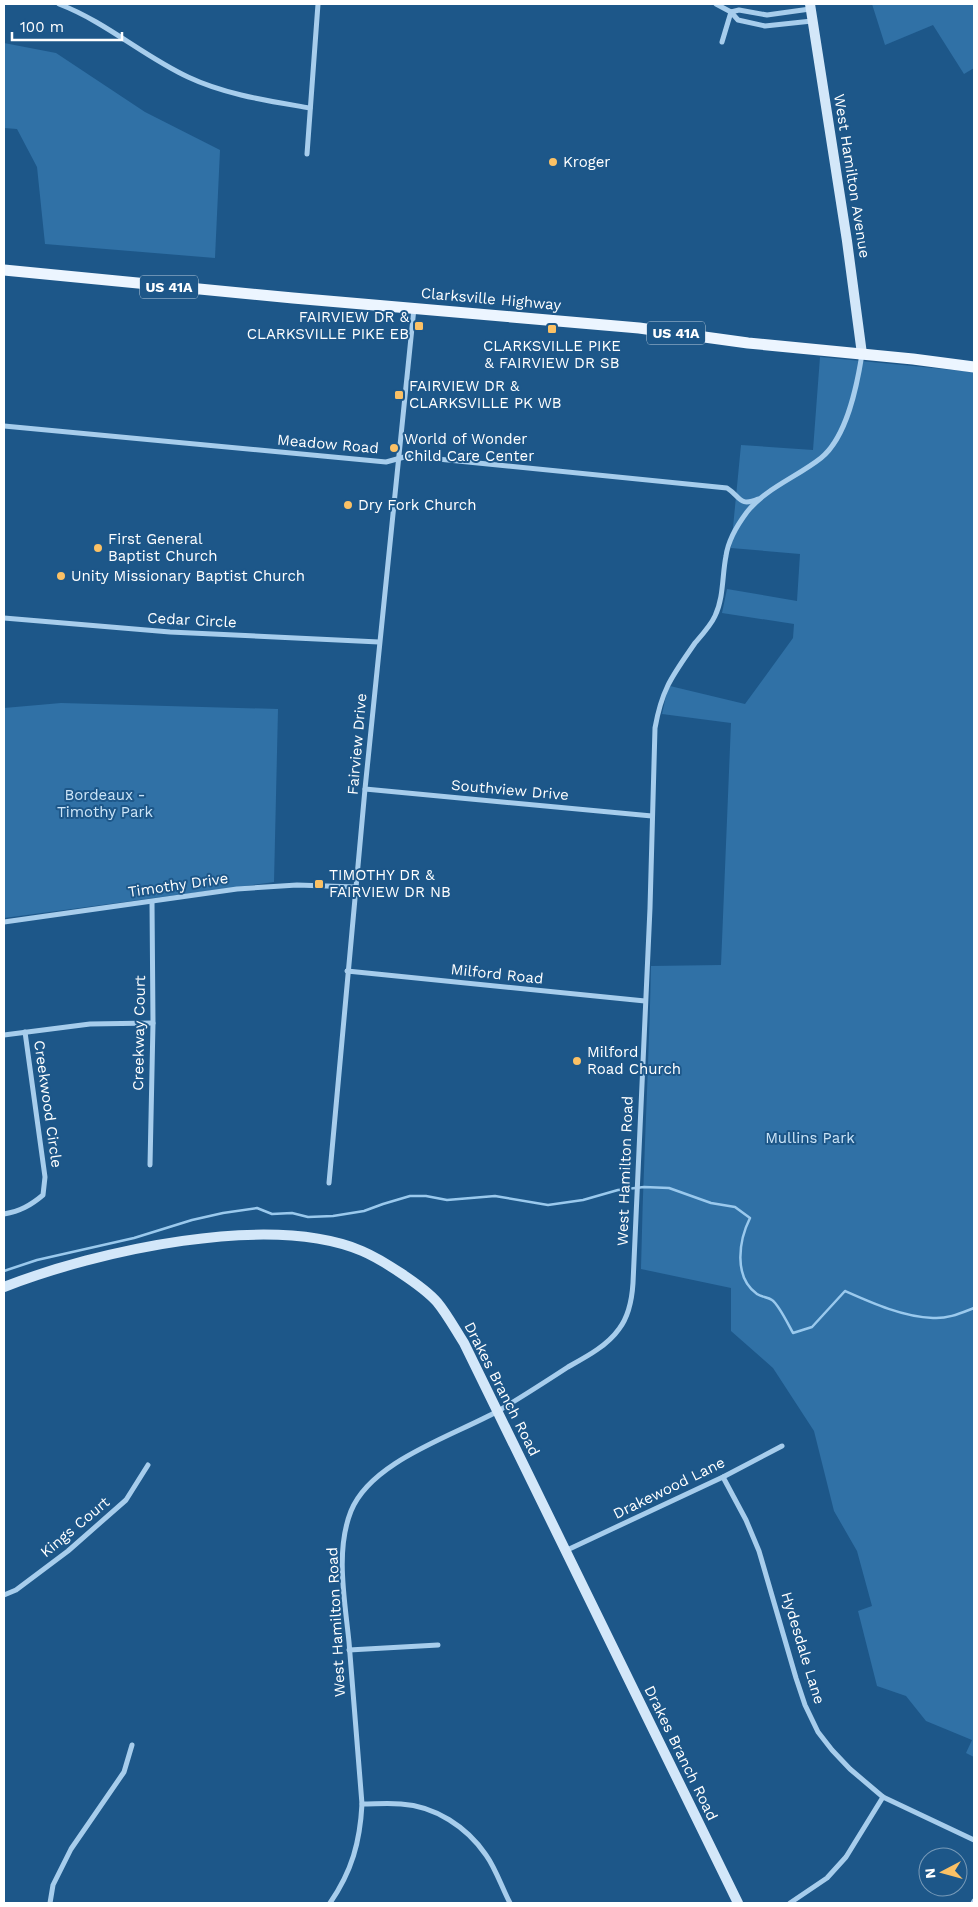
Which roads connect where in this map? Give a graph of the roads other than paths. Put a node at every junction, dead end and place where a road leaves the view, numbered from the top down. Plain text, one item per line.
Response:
1 (59, 4) edge
2 (318, 4) edge
3 (716, 4) edge
4 (810, 6) edge
5 (731, 12) junction
6 (776, 15) junction
7 (812, 21) junction
8 (777, 25) junction
9 (722, 42) dead end
10 (310, 108) junction
11 (307, 154) dead end
12 (4, 270) edge
13 (414, 308) junction
14 (862, 354) junction
15 (974, 368) edge
16 (4, 426) edge
17 (400, 458) junction
18 (762, 497) junction
19 (4, 618) edge
20 (379, 642) junction
21 (365, 789) junction
22 (652, 816) junction
23 (356, 887) junction
24 (152, 902) junction
25 (4, 922) edge
26 (347, 971) junction
27 (645, 1001) junction
28 (153, 1022) junction
29 (25, 1032) junction
30 (4, 1035) edge
31 (150, 1165) dead end
32 (329, 1183) dead end
33 (4, 1214) edge
34 (4, 1287) edge
35 (497, 1411) junction
36 (782, 1446) dead end
37 (148, 1465) dead end
38 (723, 1477) junction
39 (565, 1552) junction
40 (4, 1595) edge
41 (438, 1645) dead end
42 (349, 1650) junction
43 (132, 1745) dead end
44 (883, 1798) junction
45 (362, 1804) junction
46 (974, 1840) edge
47 (50, 1903) edge
48 (330, 1903) edge
49 (510, 1903) edge
50 (738, 1903) edge
51 (790, 1903) edge

1 - 10 street
2 - 10 street
3 - 5 street
4 - 6 street
4 - 7 street, West Hamilton Avenue
5 - 6 street
5 - 8 street
5 - 9 street
6 - 8 street
7 - 8 street
7 - 14 street, West Hamilton Avenue
10 - 11 street
12 - 13 main road, Clarksville Highway / US 41A
13 - 14 main road, Clarksville Highway / US 41A
13 - 17 street, Fairview Drive
14 - 15 main road, Clarksville Highway / US 41A
14 - 18 street, West Hamilton Road
16 - 17 street, Meadow Road
17 - 18 street, Meadow Road
17 - 20 street, Fairview Drive
18 - 22 street, West Hamilton Road
19 - 20 street, Cedar Circle
20 - 21 street, Fairview Drive
21 - 22 street, Southview Drive
21 - 23 street, Fairview Drive
22 - 27 street, West Hamilton Road
23 - 24 street, Timothy Drive
23 - 26 street, Fairview Drive
24 - 25 street, Timothy Drive
24 - 28 street, Creekway Court
26 - 27 street, Milford Road
26 - 32 street, Fairview Drive
27 - 35 street, West Hamilton Road
28 - 29 street
28 - 31 street, Creekway Court
29 - 30 street
29 - 33 street, Creekwood Circle
34 - 35 street, Drakes Branch Road
35 - 39 street, Drakes Branch Road
35 - 42 street, West Hamilton Road
36 - 38 street, Drakewood Lane
37 - 40 street, Kings Court
38 - 39 street, Drakewood Lane
38 - 44 street, Hydesdale Lane
39 - 50 street, Drakes Branch Road
41 - 42 street
42 - 45 street, West Hamilton Road
43 - 47 street
44 - 46 street, Hydesdale Lane
44 - 51 street
45 - 48 street, West Hamilton Road
45 - 49 street

